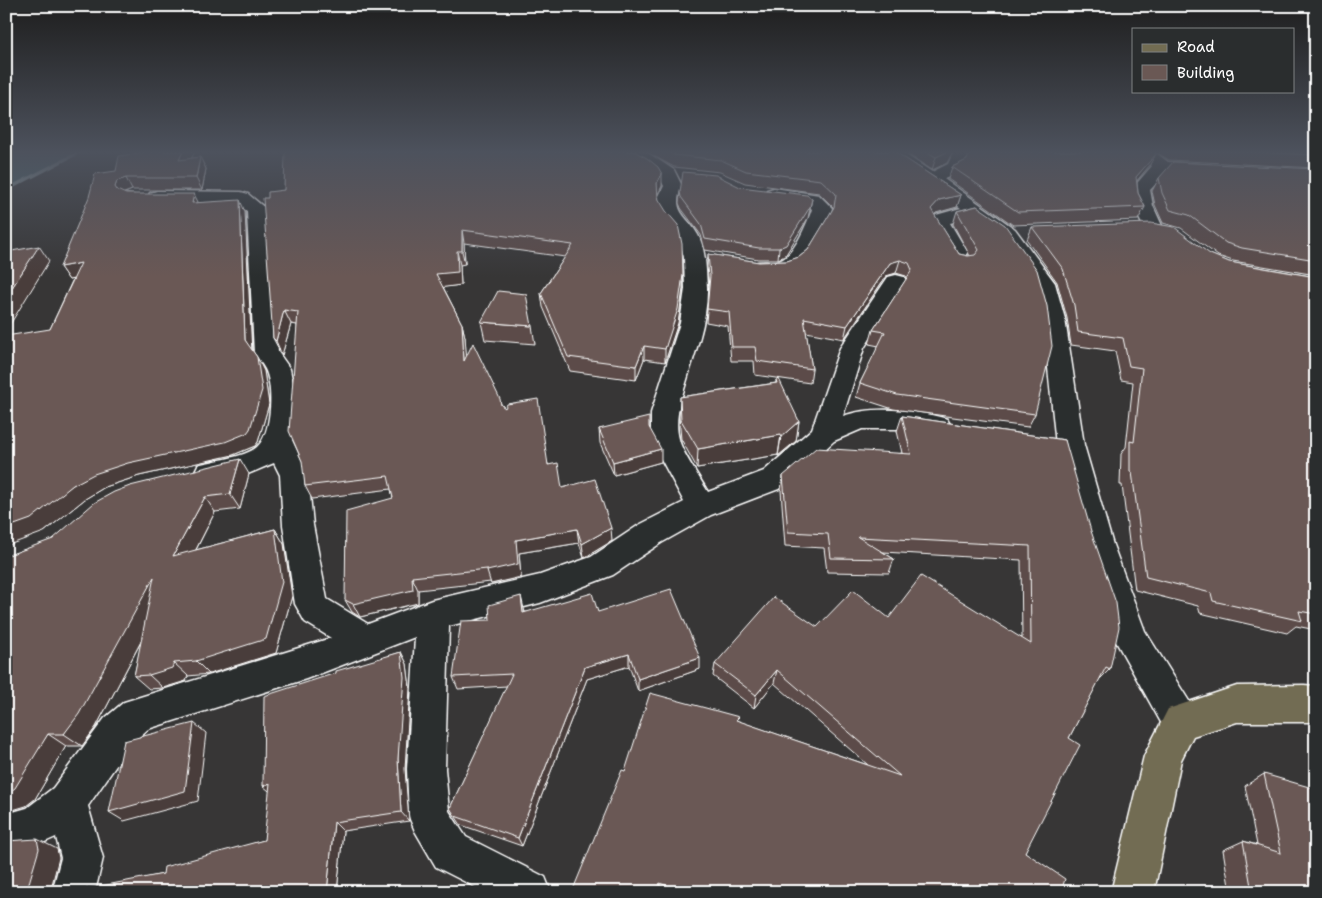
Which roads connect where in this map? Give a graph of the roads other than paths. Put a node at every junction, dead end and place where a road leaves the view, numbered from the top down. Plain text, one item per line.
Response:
1 (670, 193) edge
2 (761, 193) edge
3 (951, 193) edge
4 (1142, 193) edge
5 (133, 198) edge
6 (976, 210) junction
7 (1154, 230) edge
8 (963, 262) edge
9 (740, 264) edge
10 (896, 282) dead end
11 (964, 430) edge
12 (824, 434) junction
13 (278, 440) junction
14 (1042, 441) edge
15 (1070, 445) junction
16 (183, 479) edge
17 (701, 507) junction
18 (432, 615) junction
19 (366, 640) junction
20 (1316, 704) edge
21 (1181, 722) junction
22 (67, 802) junction
23 (6, 835) edge
24 (73, 892) edge
25 (530, 892) edge
26 (1132, 892) edge

1 - 17 street
2 - 9 street
3 - 6 street
4 - 7 street
5 - 13 street
6 - 8 street
6 - 15 street
10 - 12 street
11 - 12 street
12 - 17 street
13 - 16 street
13 - 19 street
14 - 15 street
15 - 21 street
17 - 18 street
18 - 19 street
18 - 25 street
19 - 22 street
20 - 21 main road
21 - 26 main road
22 - 23 street
22 - 24 street

